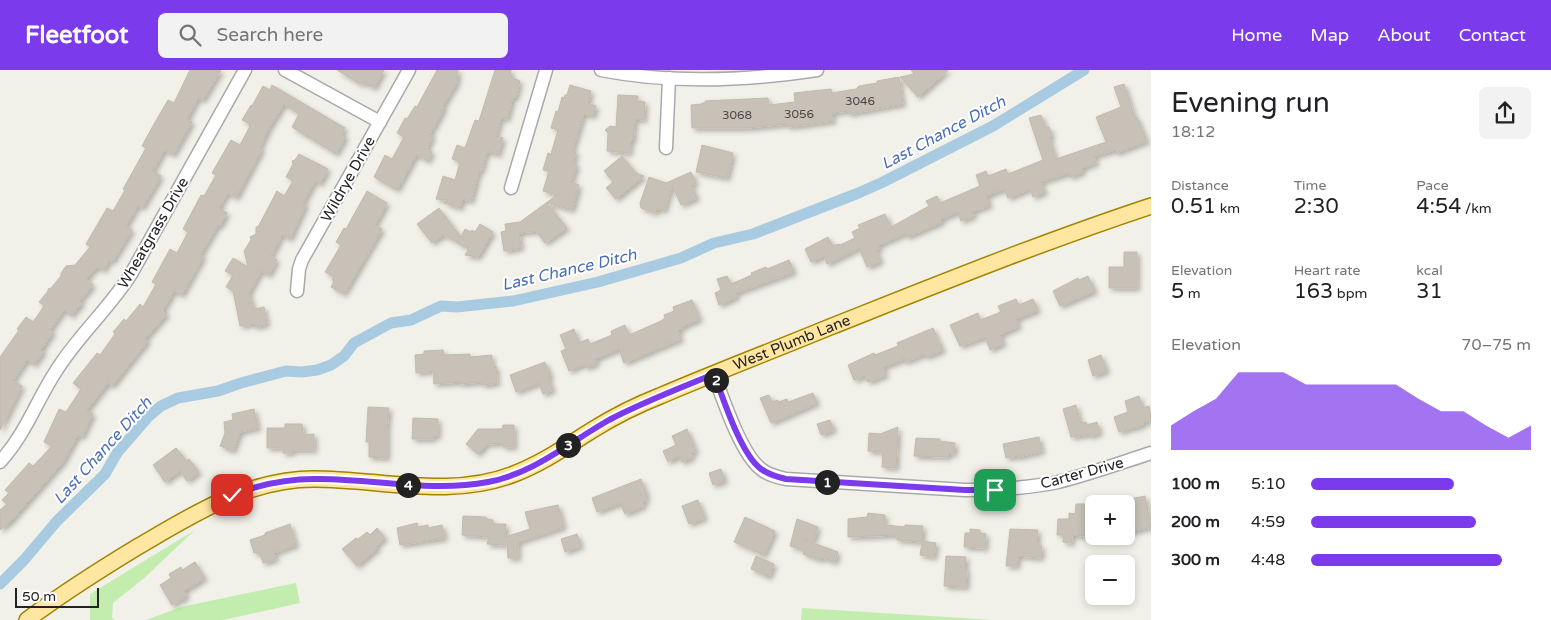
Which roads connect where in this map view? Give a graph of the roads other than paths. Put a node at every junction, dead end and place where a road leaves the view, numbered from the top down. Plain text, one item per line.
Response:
1 (245, 70) edge
2 (285, 70) edge
3 (409, 70) edge
4 (546, 70) edge
5 (601, 70) edge
6 (816, 70) edge
7 (670, 78) junction
8 (380, 122) junction
9 (666, 148) dead end
10 (511, 188) dead end
11 (1151, 206) edge
12 (298, 291) dead end
13 (714, 374) junction
14 (1151, 453) edge
15 (0, 462) edge
16 (27, 620) edge

1 - 15 street, Wheatgrass Drive
2 - 8 street
3 - 8 street, Wildrye Drive
4 - 10 street
5 - 7 street
6 - 7 street
7 - 9 street
8 - 12 street, Wildrye Drive
11 - 13 main road, West Plumb Lane
13 - 14 street, Carter Drive
13 - 16 main road, West Plumb Lane

